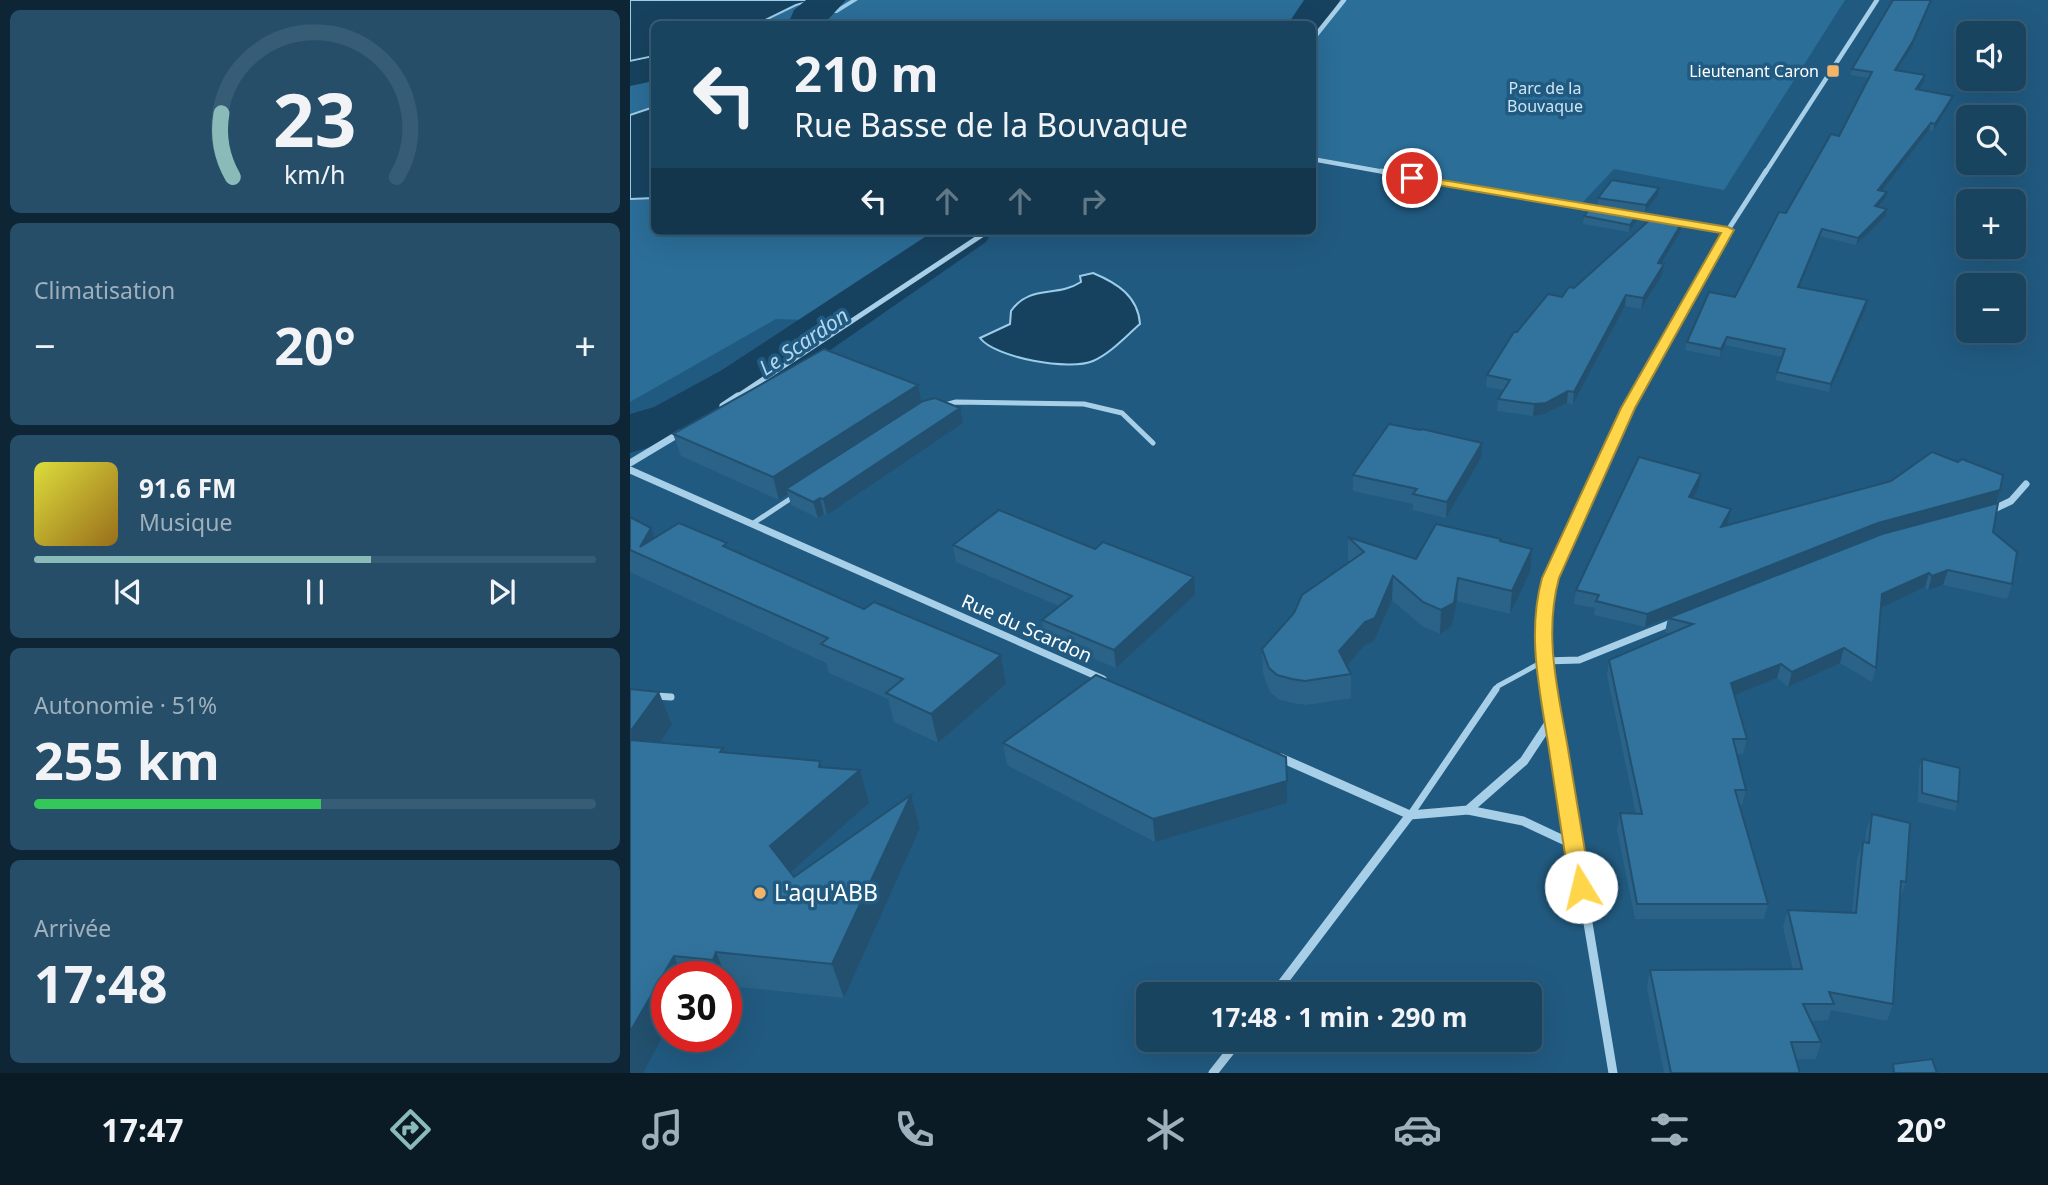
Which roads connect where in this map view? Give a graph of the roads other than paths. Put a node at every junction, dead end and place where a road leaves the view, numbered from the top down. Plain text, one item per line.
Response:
1 (1344, 0) edge
2 (1877, 0) edge
3 (1316, 35) edge
4 (1316, 160) edge
5 (1606, 211) edge
6 (1620, 213) edge
7 (1728, 230) junction
8 (982, 235) edge
9 (935, 408) edge
10 (718, 410) edge
11 (685, 430) edge
12 (1153, 443) dead end
13 (630, 463) edge
14 (630, 470) edge
15 (2026, 484) dead end
16 (803, 491) edge
17 (1977, 515) edge
18 (752, 524) junction
19 (1682, 619) edge
20 (1544, 661) junction
21 (1116, 685) edge
22 (643, 695) edge
23 (671, 697) dead end
24 (1554, 716) junction
25 (1267, 752) edge
26 (1468, 810) junction
27 (1410, 815) junction
28 (1574, 845) junction
29 (1283, 982) edge
30 (1230, 1052) edge
31 (1213, 1073) edge
32 (1613, 1073) edge

1 - 3 street
2 - 7 street
4 - 5 street
6 - 7 street
7 - 20 street
8 - 10 street
9 - 12 lane
11 - 13 street
14 - 18 street, Rue du Scardon
15 - 17 street
16 - 18 lane
18 - 21 street, Rue du Scardon
19 - 20 street
20 - 24 street
20 - 27 lane
22 - 23 lane
24 - 26 street
24 - 28 street
25 - 27 street
26 - 27 street
26 - 28 street
27 - 29 street
28 - 32 street
30 - 31 street

